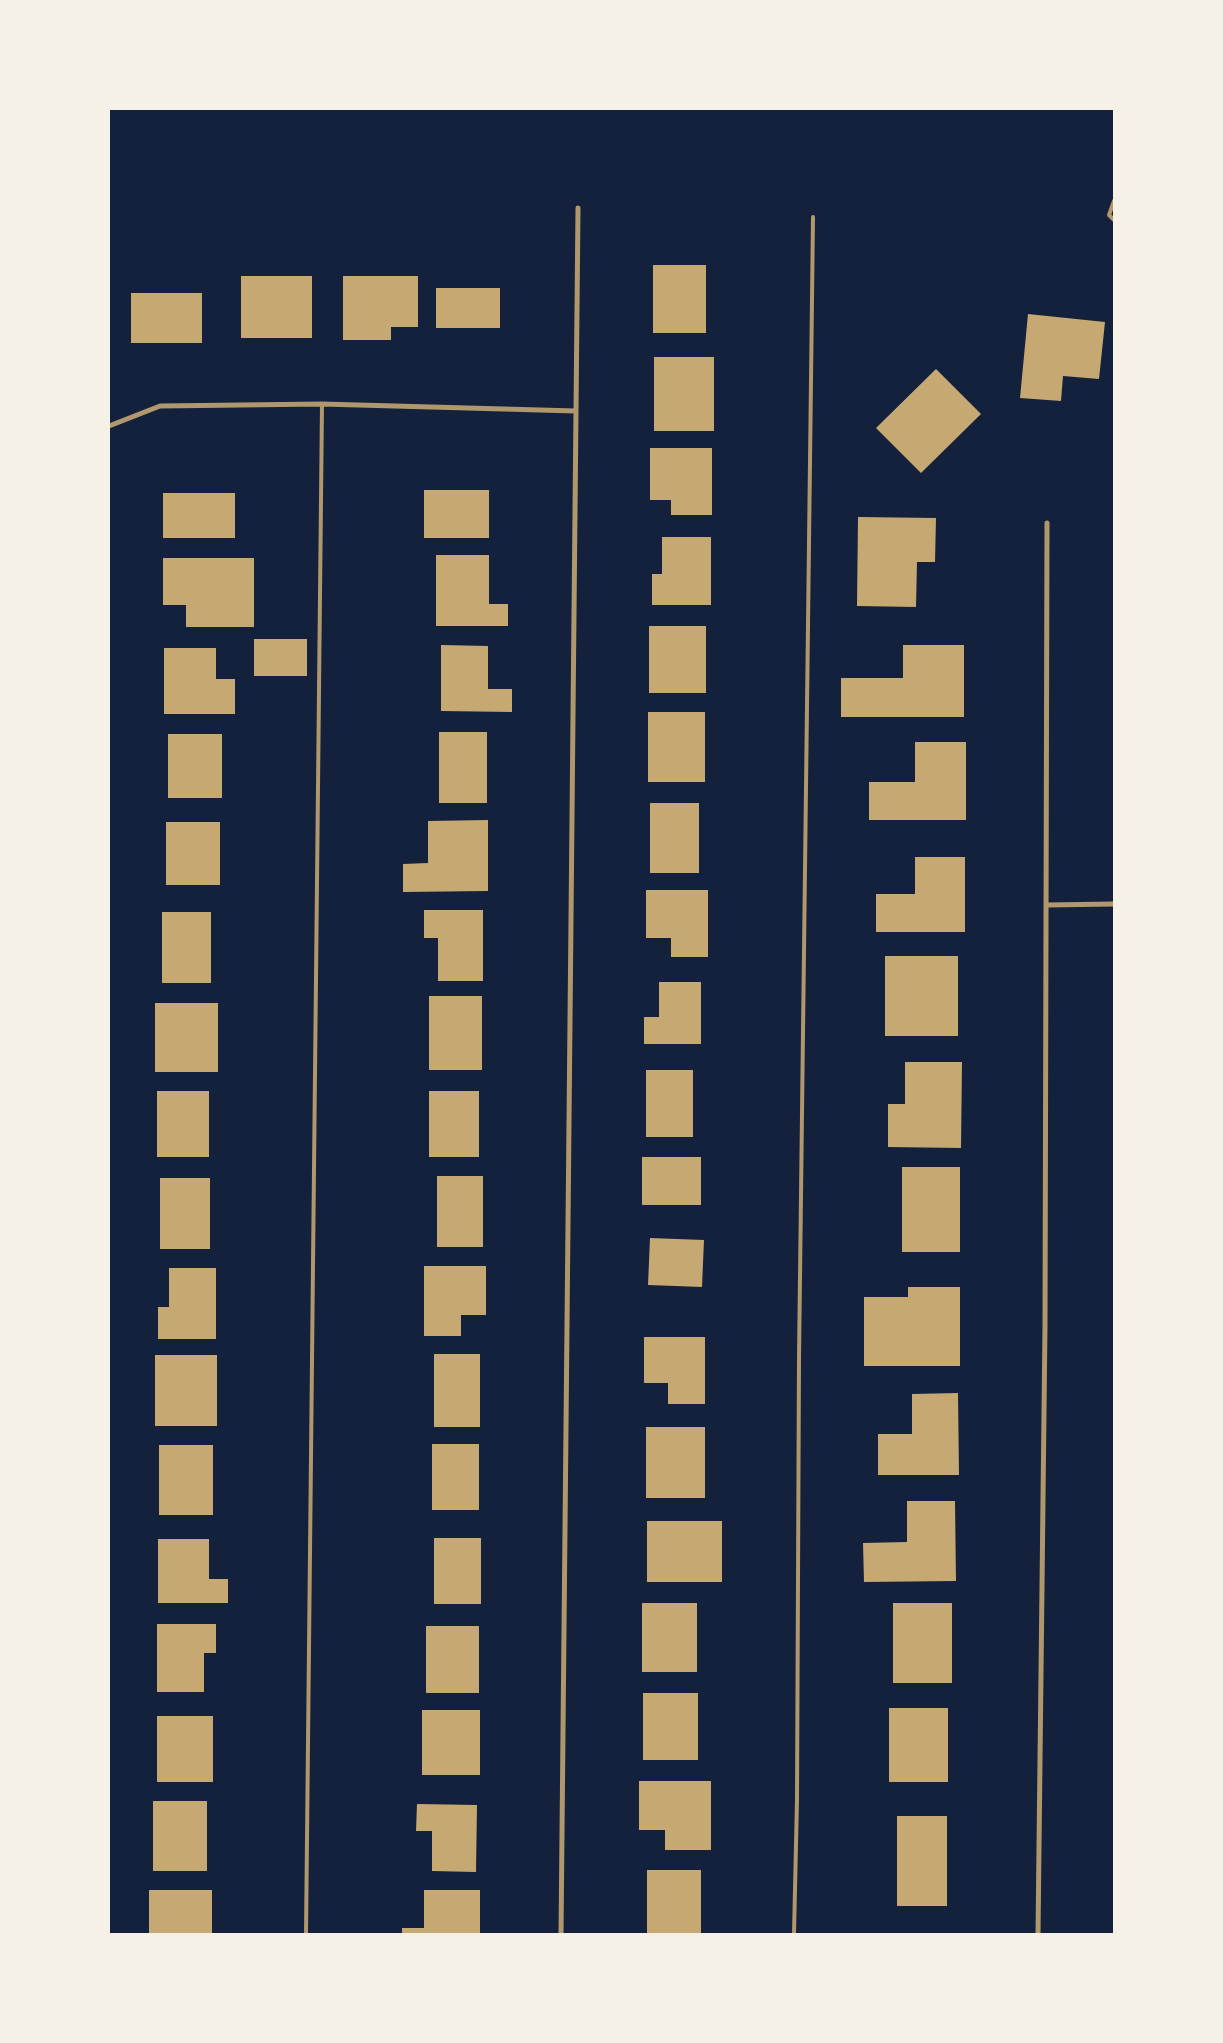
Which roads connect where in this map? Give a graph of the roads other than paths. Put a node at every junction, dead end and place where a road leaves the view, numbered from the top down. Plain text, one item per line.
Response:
1 (1114, 201) edge
2 (578, 208) dead end
3 (813, 217) dead end
4 (1114, 220) edge
5 (322, 404) junction
6 (576, 411) junction
7 (109, 426) edge
8 (1046, 523) dead end
9 (1114, 904) edge
10 (1046, 905) junction
11 (306, 1934) edge
12 (561, 1934) edge
13 (794, 1934) edge
14 (1038, 1934) edge

1 - 4 lane
2 - 6 street
3 - 13 lane
5 - 6 street
5 - 7 street
5 - 11 lane
6 - 12 street
8 - 10 street
9 - 10 street
10 - 14 street

